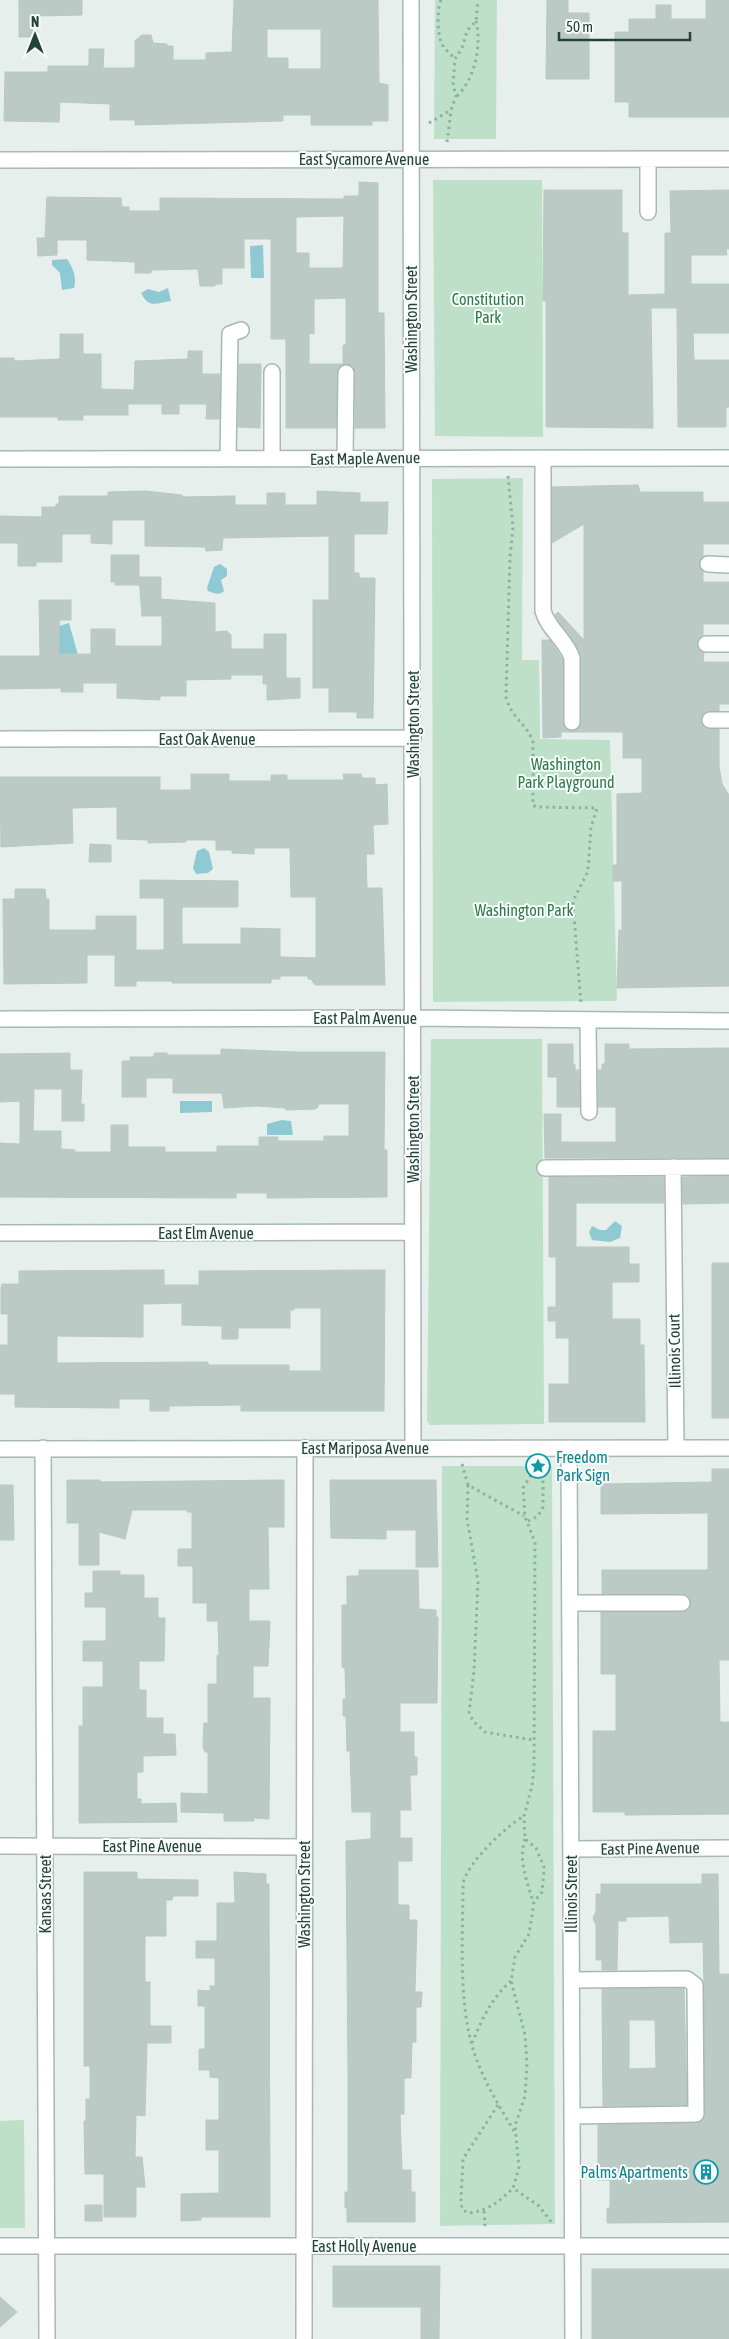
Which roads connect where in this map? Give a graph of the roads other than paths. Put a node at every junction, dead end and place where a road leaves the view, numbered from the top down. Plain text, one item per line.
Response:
1 (411, 0) edge
2 (412, 159) junction
3 (648, 159) junction
4 (729, 159) edge
5 (0, 160) edge
6 (648, 212) dead end
7 (241, 330) dead end
8 (272, 372) dead end
9 (346, 373) dead end
10 (411, 458) junction
11 (544, 458) junction
12 (729, 458) edge
13 (0, 459) edge
14 (228, 459) junction
15 (272, 459) junction
16 (345, 459) junction
17 (708, 564) dead end
18 (729, 565) edge
19 (706, 644) dead end
20 (729, 644) edge
21 (710, 720) dead end
22 (729, 720) edge
23 (572, 722) dead end
24 (413, 738) junction
25 (0, 739) edge
26 (413, 1018) junction
27 (0, 1019) edge
28 (588, 1021) junction
29 (729, 1021) edge
30 (589, 1112) dead end
31 (673, 1167) junction
32 (729, 1167) edge
33 (545, 1168) dead end
34 (413, 1232) junction
35 (0, 1233) edge
36 (0, 1448) edge
37 (44, 1448) junction
38 (305, 1448) junction
39 (413, 1448) junction
40 (569, 1448) junction
41 (676, 1448) junction
42 (729, 1448) edge
43 (570, 1603) junction
44 (682, 1603) dead end
45 (0, 1846) edge
46 (44, 1846) junction
47 (304, 1847) junction
48 (729, 1848) edge
49 (571, 1849) junction
50 (572, 1980) junction
51 (572, 2116) junction
52 (0, 2246) edge
53 (47, 2246) junction
54 (304, 2246) junction
55 (573, 2246) junction
56 (729, 2246) edge
57 (47, 2339) edge
58 (304, 2339) edge
59 (574, 2339) edge

1 - 2 street, Washington Street
2 - 3 street, East Sycamore Avenue
2 - 5 street, East Sycamore Avenue
2 - 10 street, Washington Street
3 - 4 street, East Sycamore Avenue
3 - 6 street
7 - 14 street
8 - 15 street
9 - 16 street
10 - 11 street, East Maple Avenue
10 - 16 street, East Maple Avenue
10 - 24 street, Washington Street
11 - 12 street, East Maple Avenue
11 - 23 street
13 - 14 street, East Maple Avenue
14 - 15 street, East Maple Avenue
15 - 16 street, East Maple Avenue
17 - 18 street
19 - 20 street
21 - 22 street
24 - 25 street, East Oak Avenue
24 - 26 street, Washington Street
26 - 27 street, East Palm Avenue
26 - 28 street, East Palm Avenue
26 - 34 street, Washington Street
28 - 29 street, East Palm Avenue
28 - 30 street
31 - 32 street
31 - 33 street
31 - 41 street, Illinois Court
34 - 35 street, East Elm Avenue
34 - 39 street, Washington Street
36 - 37 street, East Mariposa Avenue
37 - 38 street, East Mariposa Avenue
37 - 46 street, Kansas Street
38 - 39 street, East Mariposa Avenue
38 - 47 street, Washington Street
39 - 40 street, East Mariposa Avenue
40 - 41 street, East Mariposa Avenue
40 - 43 street, Illinois Street
41 - 42 street, East Mariposa Avenue
43 - 44 street
43 - 49 street, Illinois Street
45 - 46 street, East Pine Avenue
46 - 47 street, East Pine Avenue
46 - 53 street, Kansas Street
47 - 54 street, Washington Street
48 - 49 street, East Pine Avenue
49 - 50 street, Illinois Street
50 - 51 street, Illinois Street
50 - 51 street
51 - 55 street, Illinois Street
52 - 53 street, East Holly Avenue
53 - 54 street, East Holly Avenue
53 - 57 street, Kansas Street
54 - 55 street, East Holly Avenue
54 - 58 street, Washington Street
55 - 56 street, East Holly Avenue
55 - 59 street, Illinois Street

